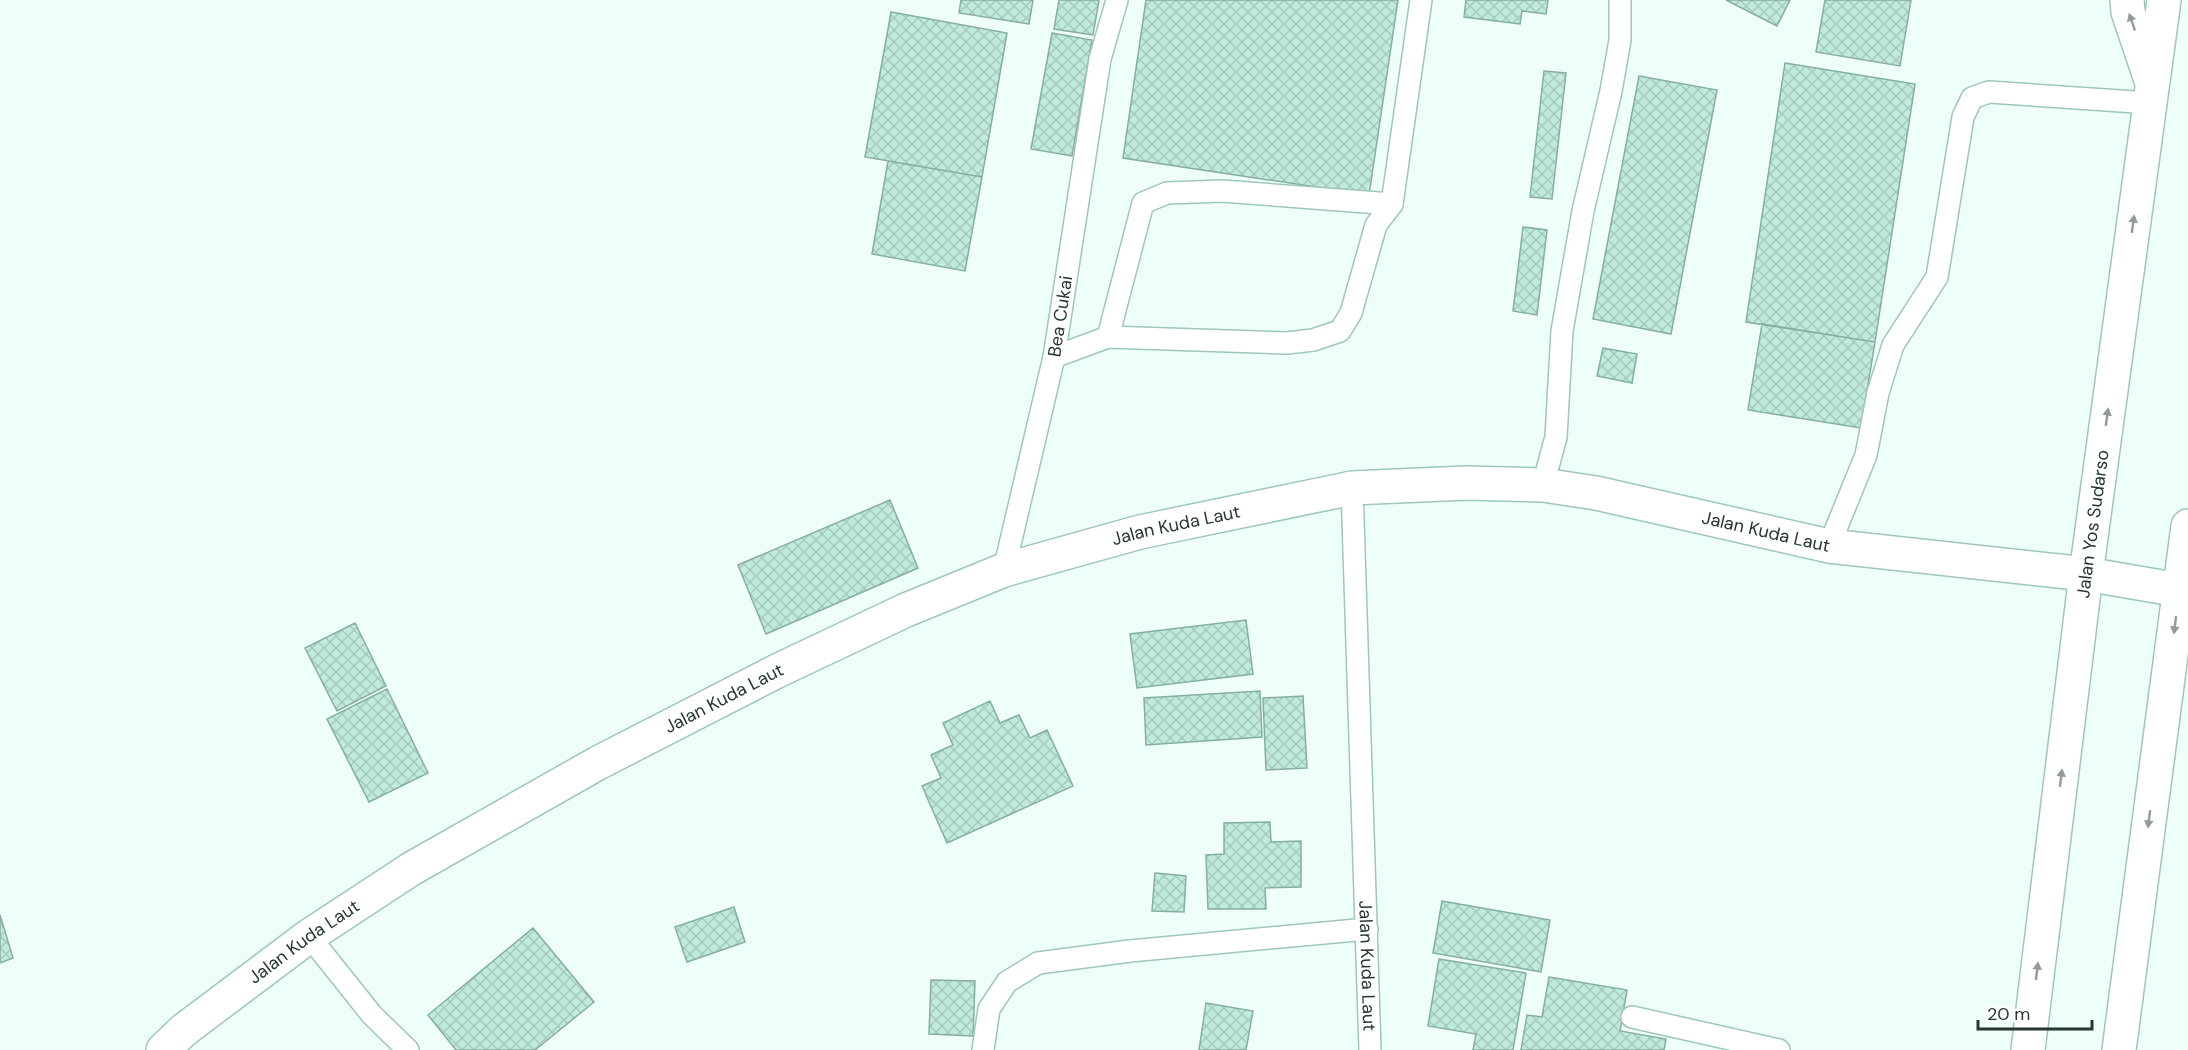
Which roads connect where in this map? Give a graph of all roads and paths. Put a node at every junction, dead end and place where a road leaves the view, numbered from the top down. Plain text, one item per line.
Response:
1 (1117, 0) edge
2 (1421, 0) edge
3 (1620, 0) edge
4 (2127, 0) edge
5 (2164, 0) edge
6 (2151, 93) junction
7 (1392, 204) junction
8 (1108, 337) junction
9 (1054, 357) junction
10 (1543, 486) junction
11 (1352, 488) junction
12 (2188, 526) edge
13 (1828, 546) junction
14 (1004, 570) junction
15 (2086, 574) junction
16 (2179, 590) junction
17 (1367, 929) junction
18 (309, 936) junction
19 (1632, 1017) dead end
20 (163, 1050) edge
21 (408, 1050) edge
22 (983, 1050) edge
23 (1370, 1050) edge
24 (1779, 1050) edge
25 (2028, 1050) edge
26 (2119, 1050) edge

1 - 9 lane, Bea Cukai
2 - 7 lane
3 - 10 lane
6 -> 4 main road
5 - 6 main road, Jalan Yos Sudarso
6 - 13 lane
15 -> 6 main road, Jalan Yos Sudarso
7 - 8 lane
7 - 8 lane
8 - 9 lane
9 - 14 lane, Bea Cukai
10 - 11 main road, Jalan Kuda Laut
10 - 13 main road, Jalan Kuda Laut
11 - 14 main road, Jalan Kuda Laut
11 - 17 lane, Jalan Kuda Laut
12 - 16 main road
13 - 15 main road, Jalan Kuda Laut
14 - 18 main road, Jalan Kuda Laut
15 - 16 main road, Jalan Kuda Laut
25 -> 15 main road, Jalan Yos Sudarso
16 -> 26 main road
17 - 22 lane
17 - 23 lane, Jalan Kuda Laut
18 - 20 main road, Jalan Kuda Laut
18 - 21 lane
19 - 24 lane

